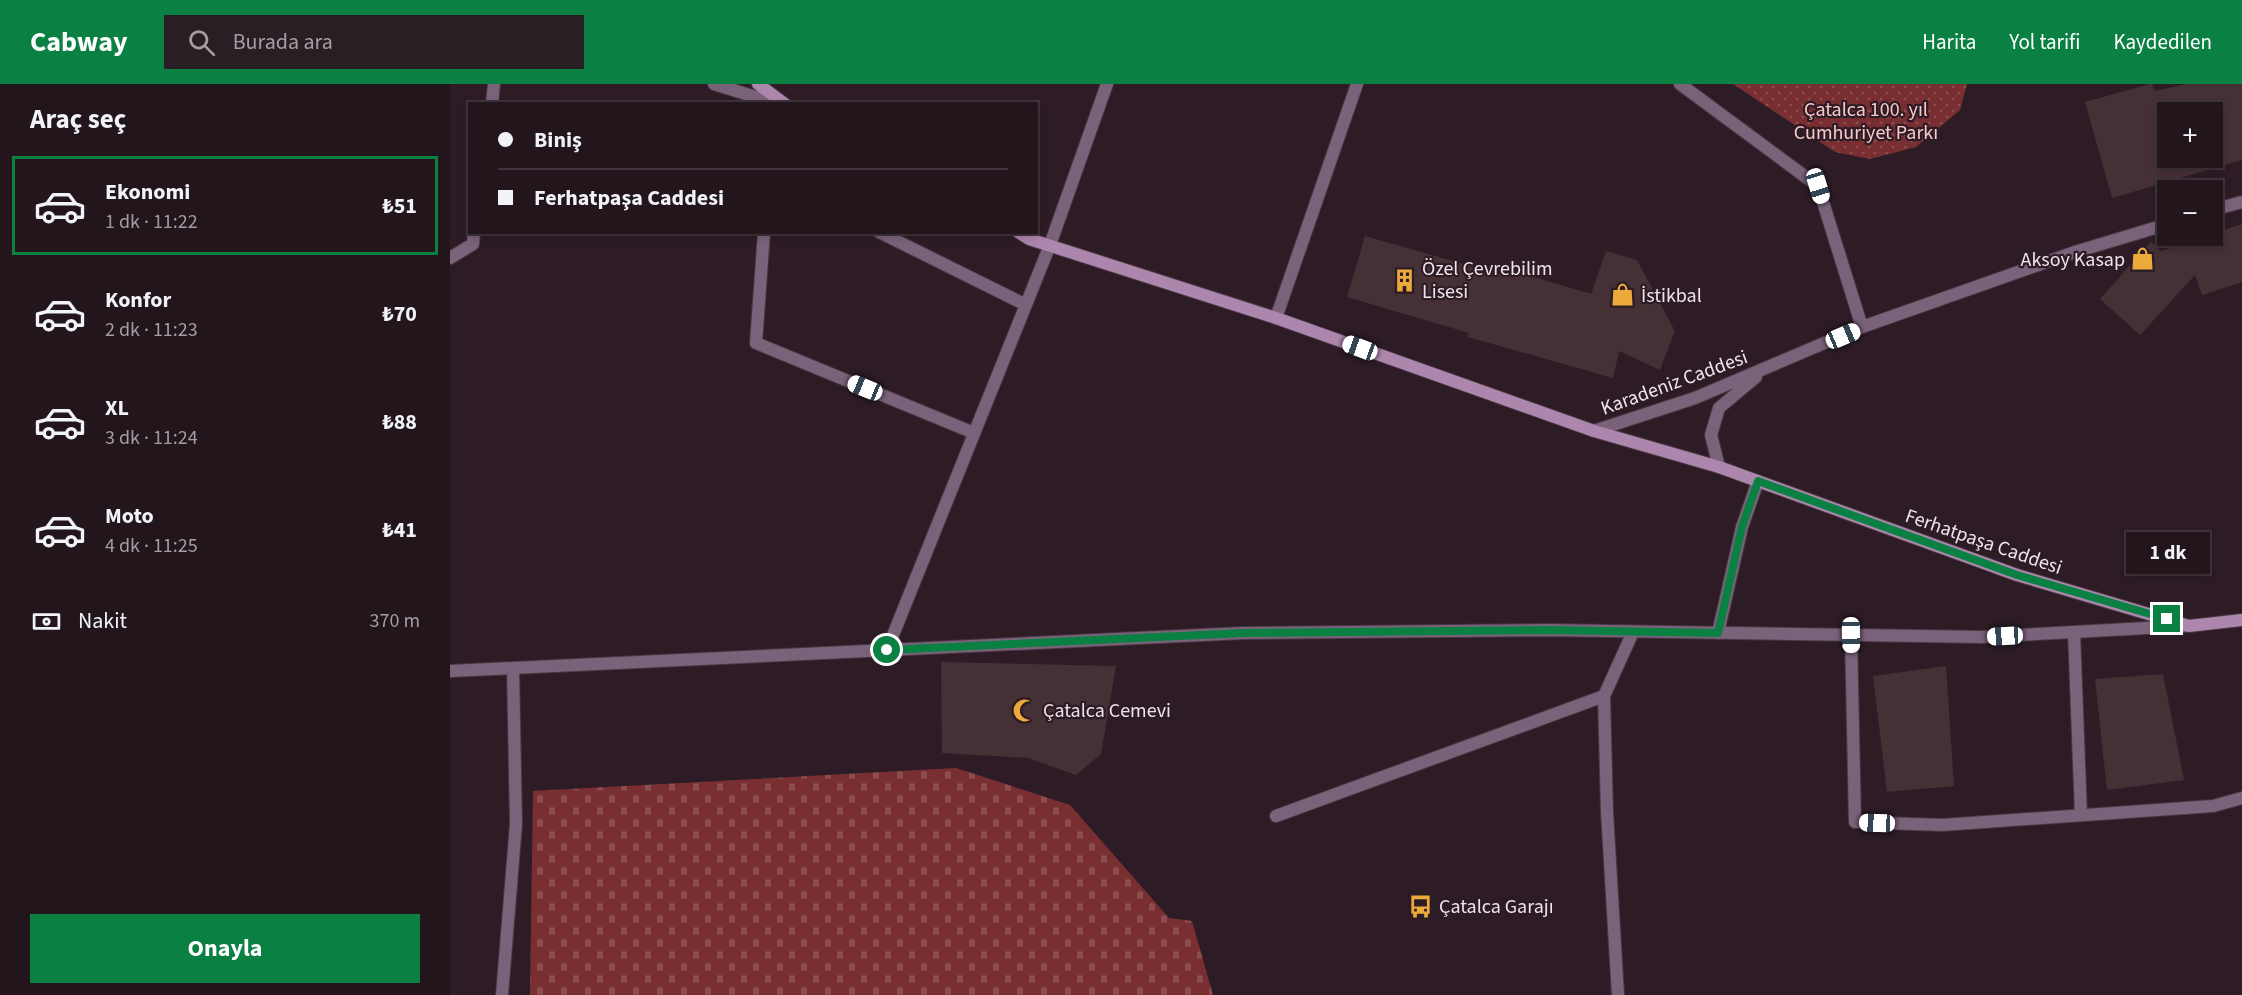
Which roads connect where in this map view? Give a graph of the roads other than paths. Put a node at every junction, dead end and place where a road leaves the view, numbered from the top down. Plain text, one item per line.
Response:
1 (494, 84) edge
2 (714, 84) edge
3 (758, 84) edge
4 (1107, 84) edge
5 (1357, 84) edge
6 (1680, 84) edge
7 (492, 102) edge
8 (772, 102) edge
9 (782, 102) edge
10 (2242, 202) edge
11 (2223, 207) edge
12 (2157, 227) edge
13 (474, 234) edge
14 (764, 234) edge
15 (883, 234) edge
16 (1023, 234) edge
17 (1050, 245) junction
18 (450, 258) edge
19 (1026, 305) junction
20 (1276, 318) junction
21 (1862, 327) junction
22 (1766, 369) junction
23 (1594, 431) junction
24 (974, 433) junction
25 (1719, 467) junction
26 (1758, 481) junction
27 (2242, 620) edge
28 (2189, 626) junction
29 (1633, 632) junction
30 (2074, 632) junction
31 (1718, 633) junction
32 (1851, 635) junction
33 (887, 650) junction
34 (513, 668) junction
35 (450, 671) edge
36 (1604, 696) junction
37 (2242, 798) edge
38 (2081, 815) junction
39 (1276, 816) dead end
40 (502, 995) edge
41 (1618, 995) edge

1 - 7 street
2 - 8 street
3 - 9 main road
4 - 17 street
5 - 20 street
6 - 21 street
10 - 11 street
12 - 21 street, Karadeniz Caddesi
13 - 18 street
14 - 24 street
15 - 19 street
16 - 17 main road, Ferhatpaşa Caddesi
17 - 19 street
17 - 20 main road, Ferhatpaşa Caddesi
19 - 24 street
20 - 23 main road, Ferhatpaşa Caddesi
21 - 22 street, Karadeniz Caddesi
22 - 23 street, Karadeniz Caddesi
22 - 25 street, Karadeniz Caddesi
23 - 25 main road, Ferhatpaşa Caddesi
24 - 33 street
25 - 26 main road, Ferhatpaşa Caddesi
26 - 28 main road, Ferhatpaşa Caddesi
26 - 31 street
27 - 28 main road, Ferhatpaşa Caddesi
28 - 30 street
29 - 31 street
29 - 33 street
29 - 36 street
30 - 32 street
30 - 38 street
31 - 32 street
32 - 38 street
33 - 34 street
34 - 35 street
34 - 40 street
36 - 39 street
36 - 41 street
37 - 38 street

